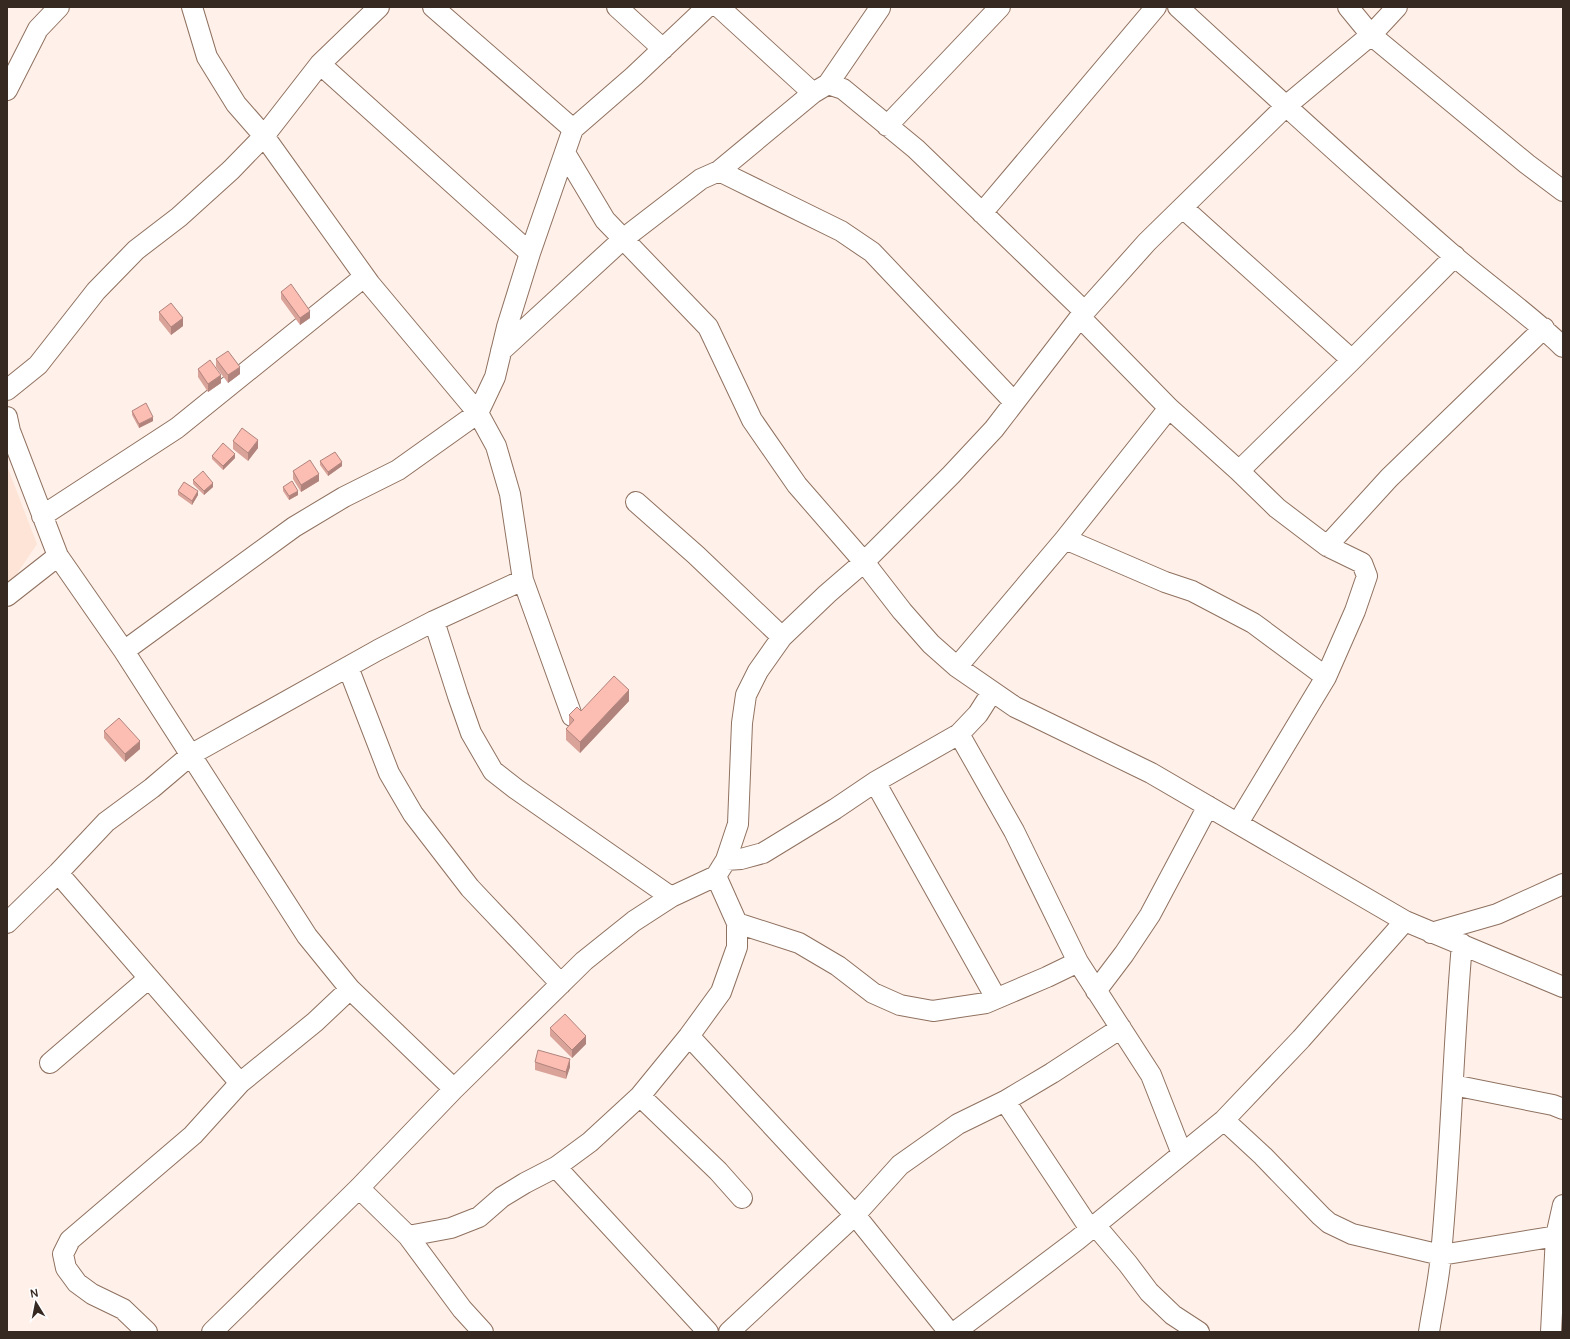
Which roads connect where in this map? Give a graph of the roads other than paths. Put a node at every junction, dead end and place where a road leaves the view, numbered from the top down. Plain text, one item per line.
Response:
1 (59, 7) edge
2 (192, 7) edge
3 (379, 7) edge
4 (433, 7) edge
5 (618, 7) edge
6 (707, 7) edge
7 (719, 7) edge
8 (1000, 7) edge
9 (1156, 7) edge
10 (1178, 7) edge
11 (1348, 7) edge
12 (1397, 7) edge
13 (880, 8) edge
14 (1371, 35) junction
15 (663, 49) junction
16 (320, 64) junction
17 (821, 89) junction
18 (7, 90) edge
19 (1286, 106) junction
20 (887, 126) junction
21 (573, 129) junction
22 (264, 136) junction
23 (565, 153) junction
24 (719, 171) junction
25 (1563, 191) edge
26 (1183, 208) junction
27 (982, 213) junction
28 (623, 239) junction
29 (530, 253) junction
30 (1455, 256) junction
31 (364, 277) junction
32 (1083, 314) junction
33 (1544, 328) junction
34 (1563, 347) edge
35 (502, 351) junction
36 (1352, 360) junction
37 (7, 390) edge
38 (1014, 402) junction
39 (1169, 408) junction
40 (478, 413) junction
41 (7, 417) edge
42 (1239, 471) junction
43 (636, 502) dead end
44 (42, 516) junction
45 (1066, 539) junction
46 (1327, 546) junction
47 (58, 556) junction
48 (864, 562) junction
49 (523, 580) junction
50 (7, 596) edge
51 (434, 621) junction
52 (782, 637) junction
53 (124, 651) junction
54 (348, 667) junction
55 (957, 667) junction
56 (1326, 677) junction
57 (992, 692) junction
58 (572, 716) edge
59 (959, 734) junction
60 (192, 754) junction
61 (875, 782) junction
62 (1208, 806) junction
63 (1238, 823) junction
64 (721, 868) junction
65 (58, 873) junction
66 (1563, 884) edge
67 (671, 897) junction
68 (1405, 921) junction
69 (7, 923) edge
70 (737, 923) junction
71 (1431, 933) junction
72 (1462, 944) junction
73 (1078, 962) junction
74 (149, 978) junction
75 (561, 984) junction
76 (1563, 987) edge
77 (350, 989) junction
78 (1096, 991) junction
79 (996, 998) junction
80 (1120, 1028) junction
81 (689, 1036) junction
82 (50, 1063) dead end
83 (240, 1083) junction
84 (1453, 1085) junction
85 (454, 1090) junction
86 (640, 1096) junction
87 (1005, 1100) junction
88 (1563, 1109) edge
89 (1224, 1120) junction
90 (1182, 1154) junction
91 (556, 1167) junction
92 (359, 1188) junction
93 (742, 1198) dead end
94 (1563, 1205) edge
95 (856, 1215) junction
96 (1093, 1227) junction
97 (408, 1236) junction
98 (1560, 1236) edge
99 (1441, 1256) junction
100 (473, 1329) edge
101 (147, 1332) edge
102 (212, 1332) edge
103 (708, 1332) edge
104 (730, 1332) edge
105 (949, 1332) edge
106 (955, 1332) edge
107 (1199, 1332) edge
108 (1429, 1332) edge
109 (1551, 1332) edge

1 - 18 street
2 - 22 street
3 - 16 street
4 - 21 street
5 - 15 street
6 - 15 street
7 - 17 street
8 - 20 street
9 - 27 street
10 - 19 street
11 - 14 street
12 - 14 street
13 - 17 street
14 - 19 street
14 - 25 street
15 - 21 street
16 - 22 street
16 - 29 street
17 - 20 street
17 - 24 street
19 - 26 street
19 - 30 street
20 - 27 street
21 - 23 street
22 - 31 street
22 - 37 street
23 - 28 street
23 - 29 street
24 - 28 street
24 - 38 street
26 - 32 street
26 - 36 street
27 - 32 street
28 - 35 street
28 - 48 street
29 - 35 street
30 - 33 street
30 - 36 street
31 - 40 street
31 - 44 street
32 - 38 street
32 - 39 street
33 - 34 street
33 - 46 street
35 - 40 street
36 - 42 street
38 - 48 street
39 - 42 street
39 - 45 street
40 - 49 street
40 - 53 street
41 - 44 street
42 - 46 street
43 - 52 street
44 - 47 street
45 - 55 street
45 - 56 street
46 - 56 street
47 - 50 street
47 - 53 street
48 - 52 street
48 - 55 street
49 - 51 street
49 - 58 street
51 - 54 street
51 - 67 street
52 - 64 street
53 - 60 street
54 - 60 street
54 - 75 street
55 - 57 street
56 - 63 street
57 - 59 street
57 - 62 street
59 - 61 street
59 - 73 street
60 - 65 street
60 - 77 street
61 - 64 street
61 - 79 street
62 - 63 street
62 - 78 street
63 - 68 street
64 - 67 street
64 - 70 street
65 - 69 street
65 - 74 street
66 - 71 street
67 - 75 street
68 - 71 street
68 - 89 street
70 - 79 street
70 - 81 street
71 - 72 street
72 - 76 street
72 - 84 street
73 - 78 street
73 - 79 street
74 - 82 street
74 - 83 street
75 - 85 street
77 - 83 street
77 - 85 street
78 - 80 street
80 - 87 street
80 - 90 street
81 - 86 street
81 - 95 street
83 - 101 street
84 - 88 street
84 - 99 street
85 - 92 street
86 - 91 street
86 - 93 street
87 - 95 street
87 - 96 street
89 - 90 street
89 - 99 street
90 - 96 street
91 - 97 street
91 - 103 street
92 - 97 street
92 - 102 street
94 - 98 street
95 - 104 street
95 - 105 street
96 - 106 street
96 - 107 street
97 - 100 street
98 - 99 street
98 - 109 street
99 - 108 street

